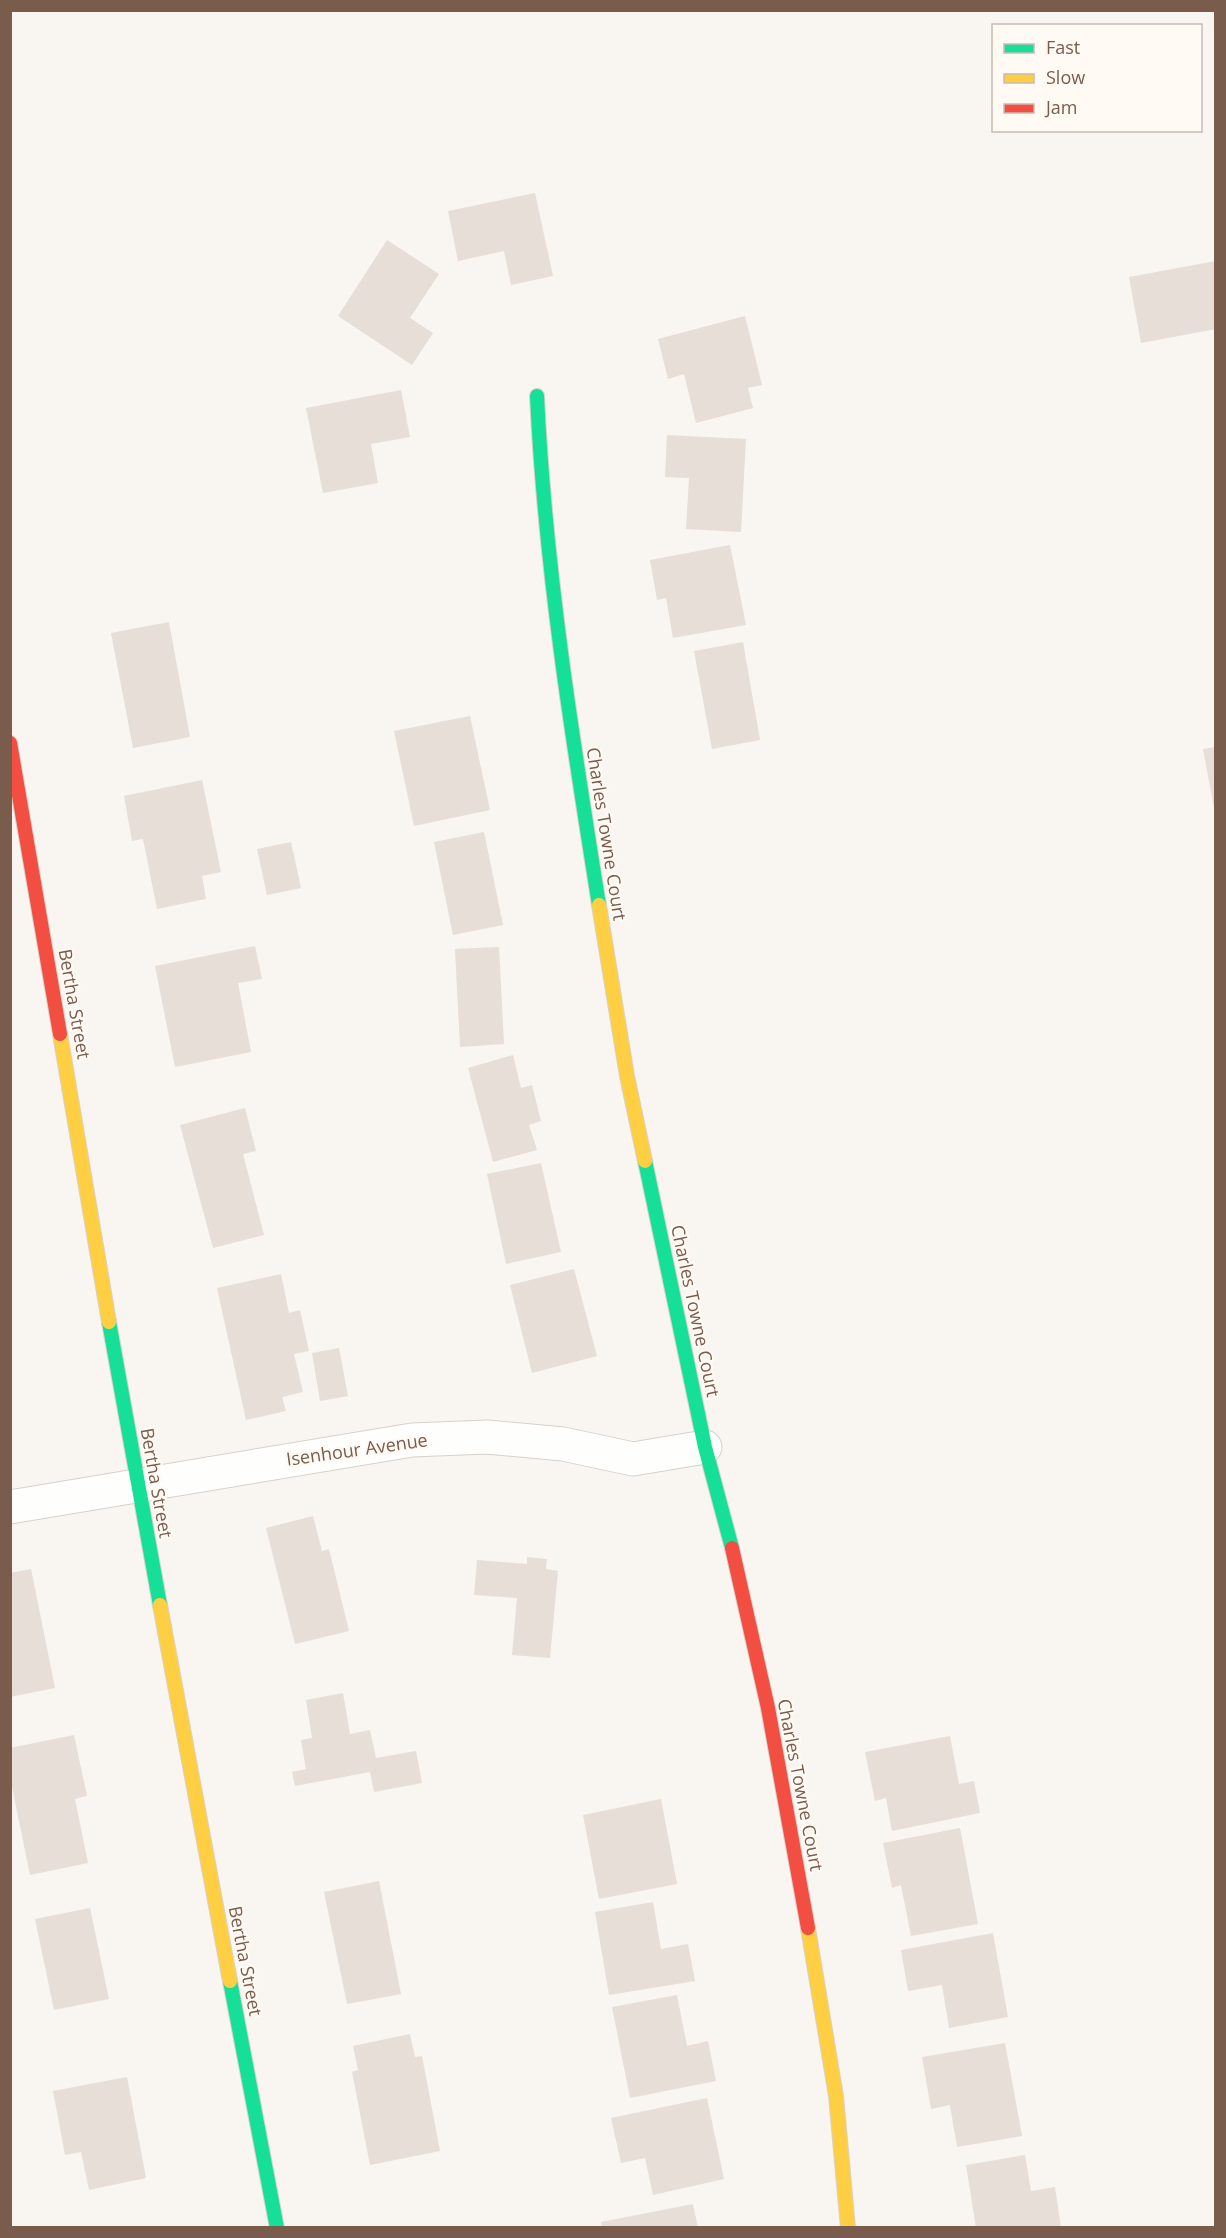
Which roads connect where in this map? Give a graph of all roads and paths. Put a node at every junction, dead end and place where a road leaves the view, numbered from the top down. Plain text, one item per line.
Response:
1 (537, 396) dead end
2 (10, 743) edge
3 (705, 1447) junction
4 (137, 1484) junction
5 (10, 1507) edge
6 (277, 2228) edge
7 (848, 2228) edge

1 - 3 street, Charles Towne Court
2 - 4 street, Bertha Street
3 - 4 street, Isenhour Avenue
3 - 7 street, Charles Towne Court
4 - 5 street, Isenhour Avenue
4 - 6 street, Bertha Street

